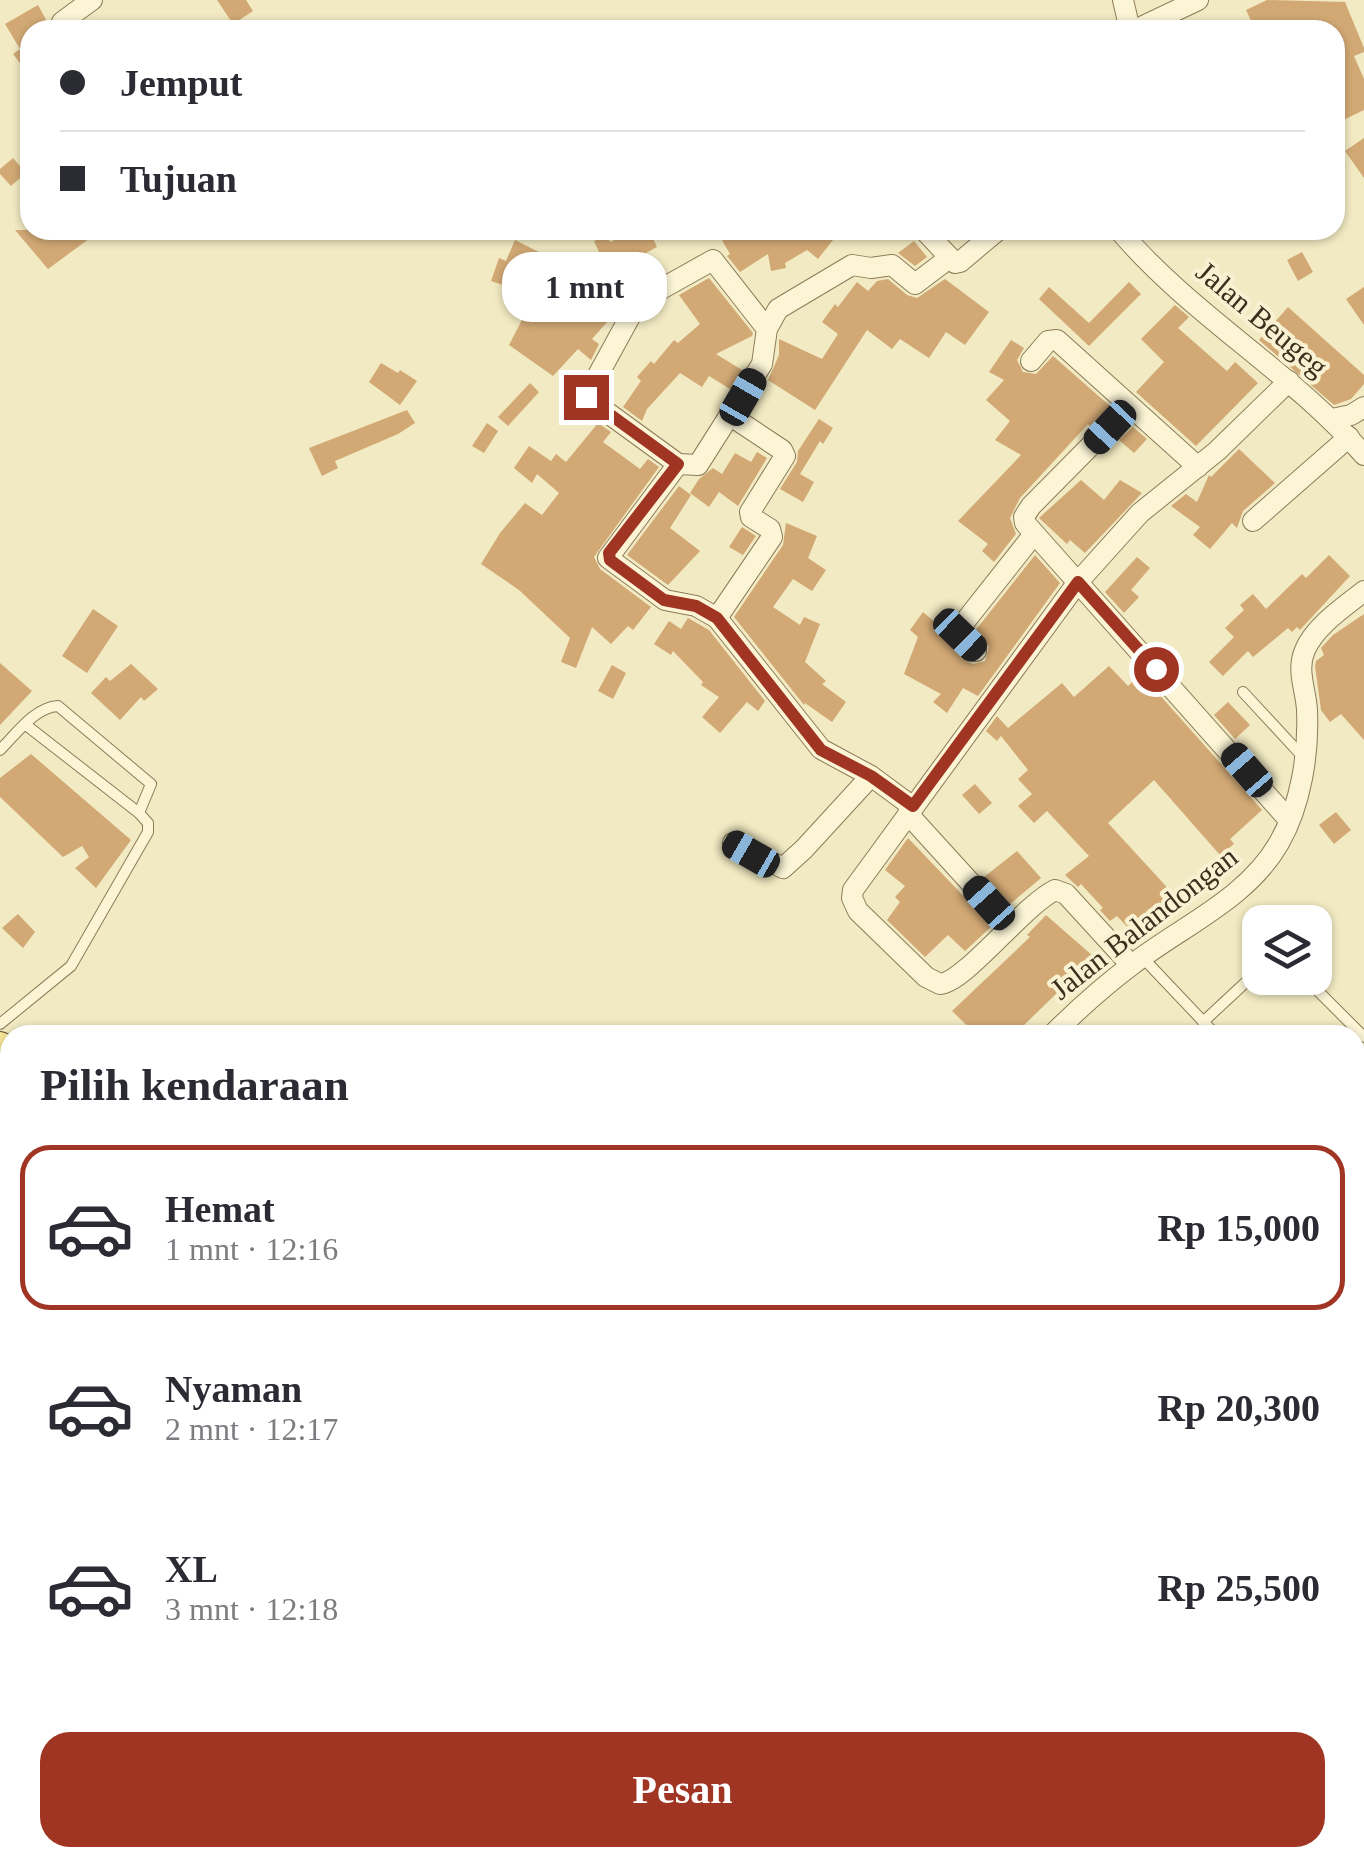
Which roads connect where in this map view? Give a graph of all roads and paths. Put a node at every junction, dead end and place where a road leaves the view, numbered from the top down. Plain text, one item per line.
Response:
1 (92, 0) edge
2 (1198, 0) edge
3 (65, 20) edge
4 (1154, 20) edge
5 (933, 240) edge
6 (986, 240) edge
7 (1130, 240) edge
8 (948, 258) junction
9 (767, 329) junction
10 (1032, 360) dead end
11 (1289, 381) junction
12 (1130, 406) junction
13 (1364, 407) edge
14 (731, 416) junction
15 (1332, 419) junction
16 (1349, 437) junction
17 (1364, 455) edge
18 (678, 464) junction
19 (1198, 468) junction
20 (1252, 520) dead end
21 (1034, 534) junction
22 (1078, 582) junction
23 (1364, 591) edge
24 (717, 618) junction
25 (976, 651) dead end
26 (1243, 692) dead end
27 (26, 726) junction
28 (0, 750) edge
29 (1304, 758) junction
30 (871, 776) junction
31 (910, 810) junction
32 (139, 813) junction
33 (1289, 820) junction
34 (733, 844) dead end
35 (1009, 925) junction
36 (1136, 961) junction
37 (1242, 986) edge
38 (1322, 995) edge
39 (1203, 1022) junction
40 (0, 1024) edge
41 (1063, 1025) edge
42 (1206, 1025) edge
43 (1352, 1025) edge

1 - 3 street
2 - 4 street
5 - 8 street
6 - 8 street
7 - 11 street, Jalan Beugeg
8 - 9 street
9 - 14 street
9 - 18 street
10 - 12 street
11 - 15 street, Jalan Beugeg
11 - 19 street
12 - 19 street
12 - 21 street
13 - 15 street
14 - 18 street
14 - 24 street
15 - 16 street, Jalan Beugeg
16 - 17 street, Jalan Beugeg
16 - 20 street
18 - 24 street
19 - 22 street
21 - 22 street
21 - 25 street
22 - 31 street
22 - 33 street
23 - 29 street, Jalan Balandongan
24 - 30 street
26 - 29 lane
27 - 28 lane
27 - 32 lane
27 - 32 lane
29 - 33 street, Jalan Balandongan
30 - 31 street
30 - 34 street
31 - 35 street
31 - 35 street
32 - 40 lane
33 - 36 street, Jalan Balandongan
35 - 36 street
36 - 39 lane
36 - 41 street, Jalan Balandongan
37 - 39 lane
38 - 43 lane
39 - 42 lane

